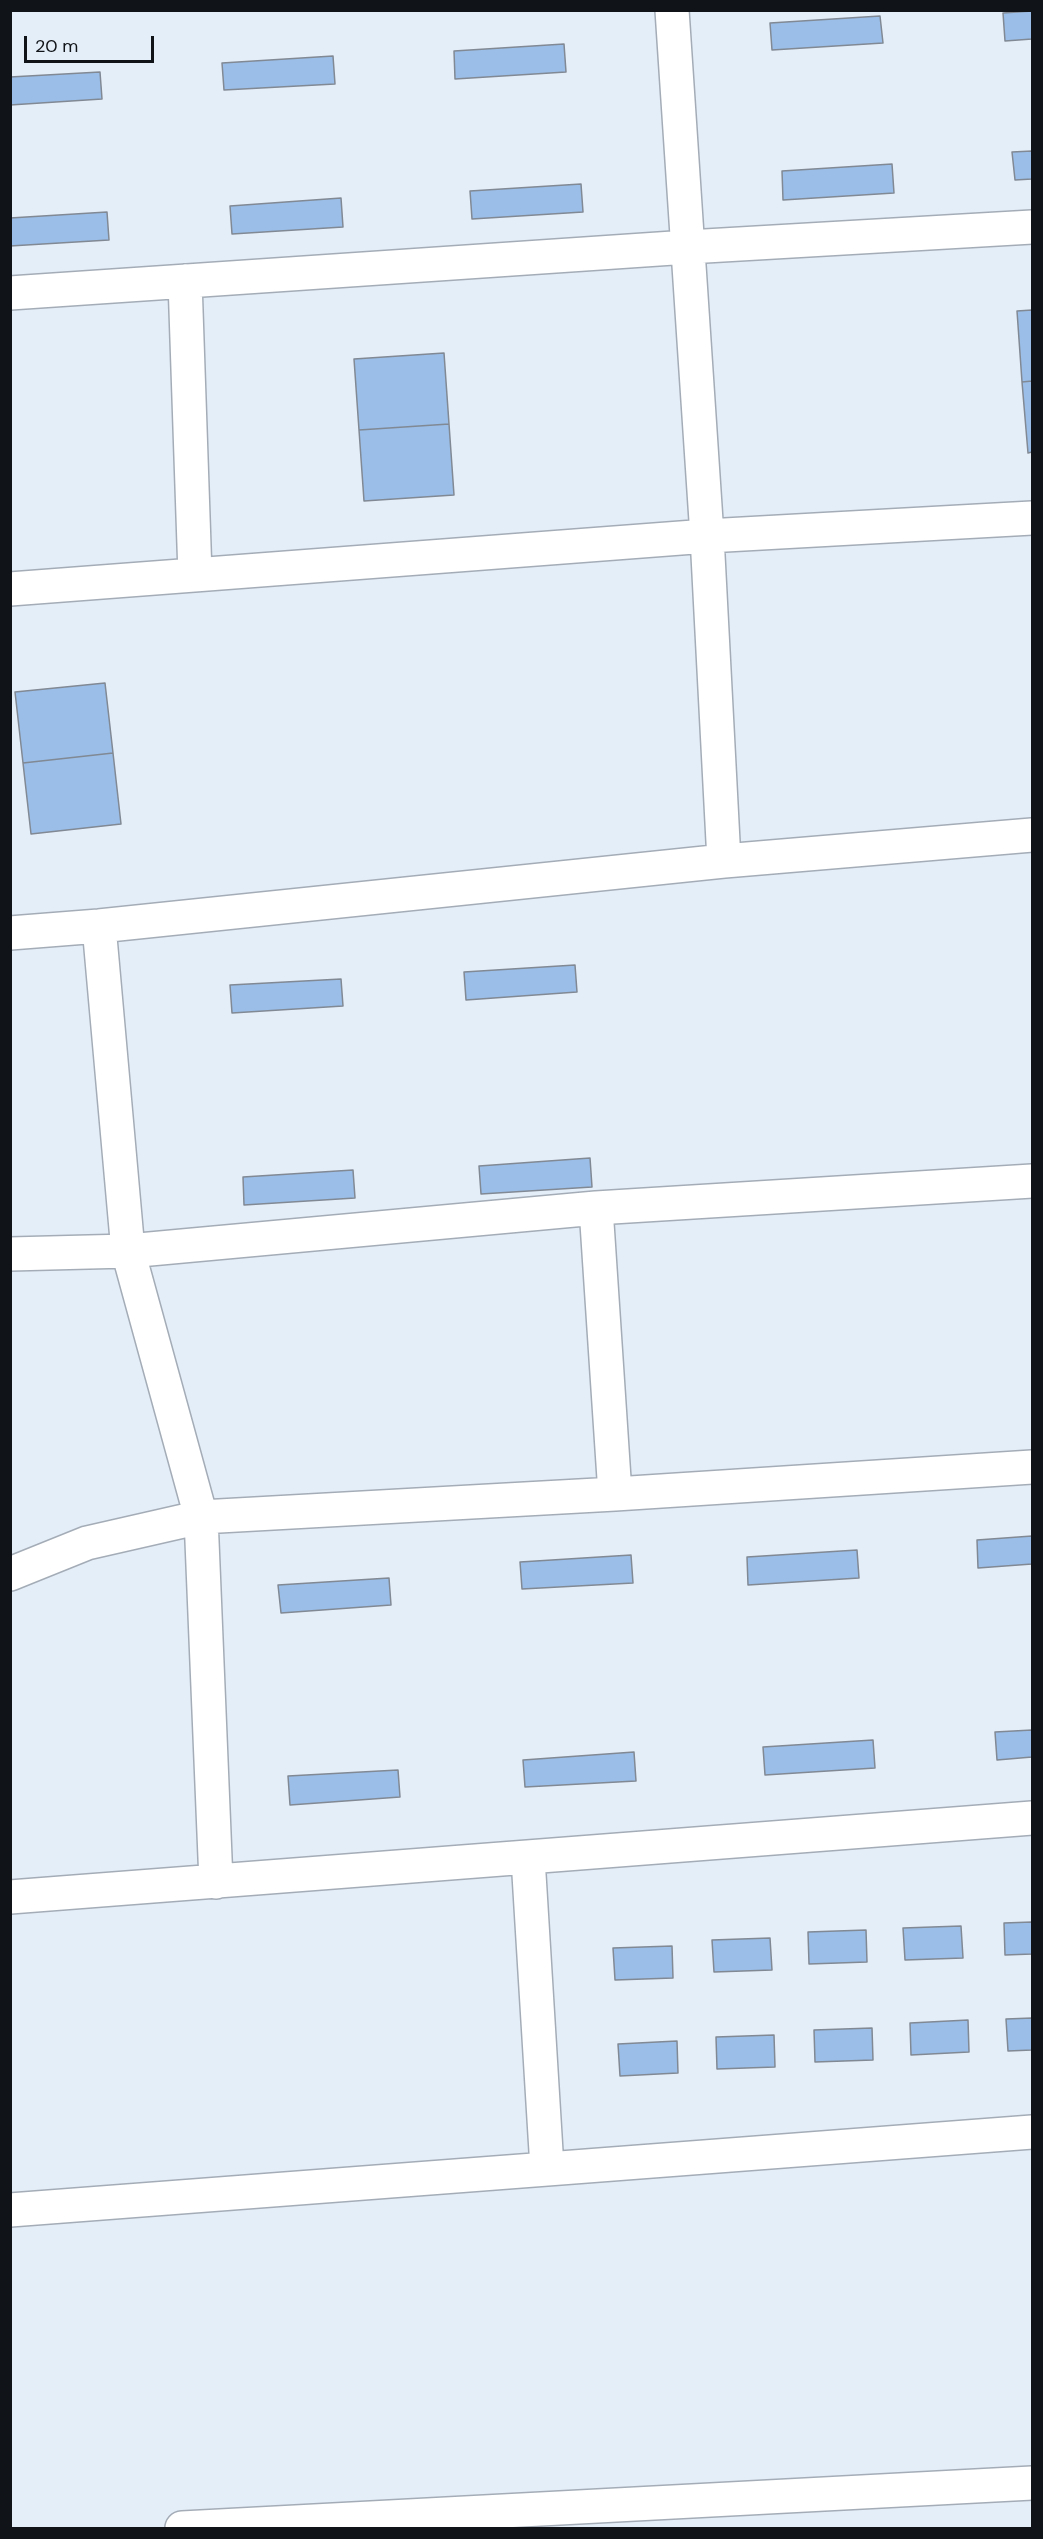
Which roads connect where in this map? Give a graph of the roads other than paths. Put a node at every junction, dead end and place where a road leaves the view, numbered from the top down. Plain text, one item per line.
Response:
1 (672, 10) edge
2 (1032, 227) edge
3 (688, 247) junction
4 (185, 281) junction
5 (10, 293) edge
6 (1032, 518) edge
7 (707, 536) junction
8 (195, 575) junction
9 (10, 589) edge
10 (1032, 835) edge
11 (724, 861) junction
12 (99, 926) junction
13 (10, 933) edge
14 (1032, 1182) edge
15 (596, 1208) junction
16 (128, 1251) junction
17 (10, 1254) edge
18 (1032, 1467) edge
19 (615, 1494) junction
20 (201, 1517) junction
21 (10, 1574) edge
22 (1032, 1818) edge
23 (528, 1858) junction
24 (216, 1882) junction
25 (10, 1897) edge
26 (1032, 2132) edge
27 (548, 2168) junction
28 (10, 2210) edge
29 (1032, 2483) edge
30 (182, 2529) edge

1 - 3 street
2 - 3 street
3 - 4 street
3 - 7 street
4 - 5 street
4 - 8 street
6 - 7 street
7 - 8 street
7 - 11 street
8 - 9 street
10 - 11 street
11 - 12 street
12 - 13 street
12 - 16 street
14 - 15 street
15 - 16 street
15 - 19 street
16 - 17 street
16 - 20 street
18 - 19 street
19 - 20 street
20 - 21 street
20 - 24 street
22 - 23 street
23 - 24 street
23 - 27 street
24 - 25 street
26 - 27 street
27 - 28 street
29 - 30 street

